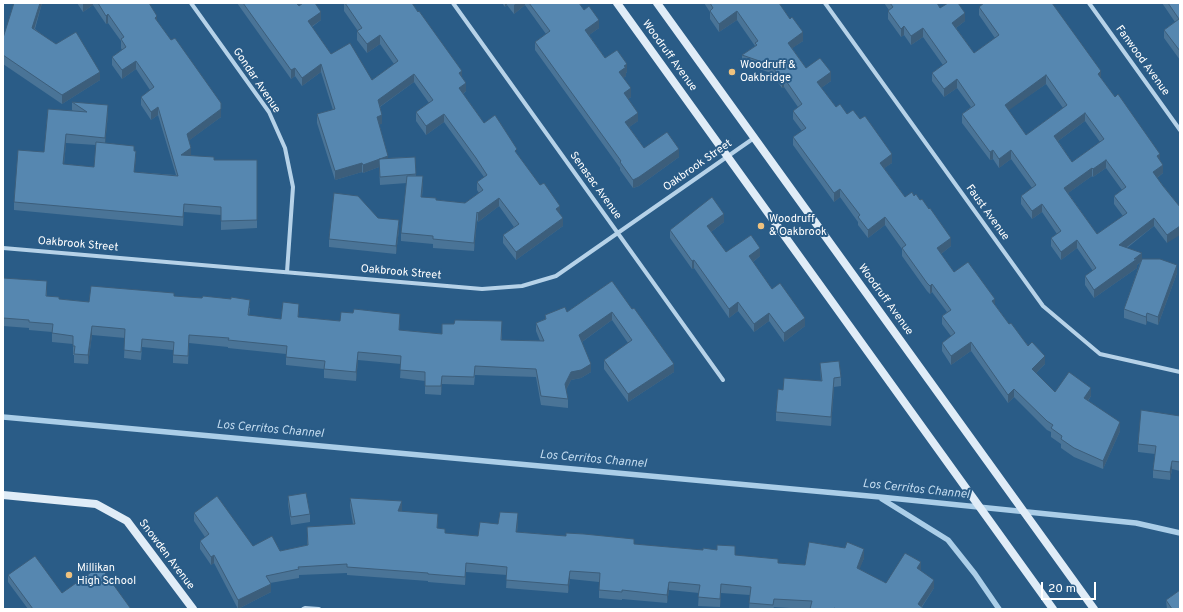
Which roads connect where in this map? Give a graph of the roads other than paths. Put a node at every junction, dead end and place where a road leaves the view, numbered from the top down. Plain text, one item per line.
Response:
1 (191, 3) edge
2 (453, 3) edge
3 (617, 3) edge
4 (657, 3) edge
5 (825, 3) edge
6 (1089, 3) edge
7 (1180, 130) edge
8 (754, 138) junction
9 (728, 156) junction
10 (618, 233) junction
11 (3, 248) edge
12 (287, 272) junction
13 (1180, 372) edge
14 (723, 380) dead end
15 (3, 495) edge
16 (192, 609) edge
17 (303, 609) edge
18 (319, 609) edge
19 (1053, 609) edge
20 (1094, 609) edge

1 - 12 street, Gondar Avenue
2 - 10 street, Senasac Avenue
3 - 9 main road, Woodruff Avenue
4 - 8 main road, Woodruff Avenue
5 - 13 street, Faust Avenue
6 - 7 street, Fanwood Avenue
8 - 9 street, Oakbrook Street
8 - 20 main road, Woodruff Avenue
9 - 10 street, Oakbrook Street
9 - 19 main road, Woodruff Avenue
10 - 12 street, Oakbrook Street
10 - 14 street, Senasac Avenue
11 - 12 street, Oakbrook Street
15 - 16 main road, Snowden Avenue
17 - 18 street

